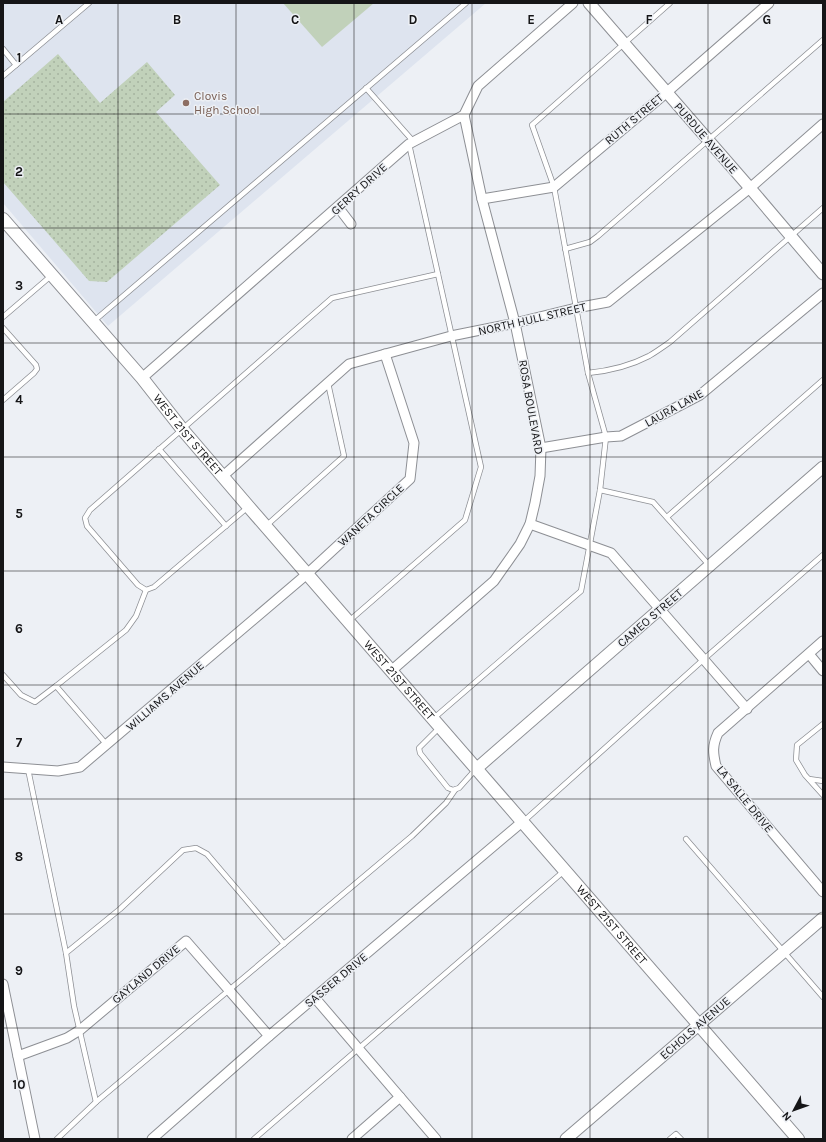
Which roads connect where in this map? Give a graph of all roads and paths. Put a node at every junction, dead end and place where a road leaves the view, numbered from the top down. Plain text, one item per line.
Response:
1 (89, 3) edge
2 (466, 3) edge
3 (573, 3) edge
4 (589, 3) edge
5 (670, 3) edge
6 (769, 3) edge
7 (823, 40) edge
8 (624, 44) junction
9 (3, 49) edge
10 (16, 64) junction
11 (3, 76) edge
12 (366, 88) junction
13 (666, 93) junction
14 (464, 115) junction
15 (823, 124) edge
16 (708, 140) junction
17 (411, 143) junction
18 (554, 187) junction
19 (750, 188) junction
20 (482, 199) junction
21 (338, 207) junction
22 (823, 208) edge
23 (3, 219) edge
24 (352, 224) dead end
25 (790, 236) junction
26 (565, 249) junction
27 (438, 274) junction
28 (823, 274) edge
29 (52, 275) junction
30 (823, 293) edge
31 (576, 308) junction
32 (3, 317) edge
33 (92, 322) junction
34 (515, 323) junction
35 (3, 328) edge
36 (451, 336) junction
37 (385, 354) junction
38 (588, 373) junction
39 (142, 378) junction
40 (823, 380) edge
41 (328, 382) junction
42 (3, 400) edge
43 (182, 429) junction
44 (606, 437) junction
45 (541, 448) junction
46 (159, 449) junction
47 (823, 467) edge
48 (223, 476) junction
49 (600, 490) junction
50 (248, 506) junction
51 (667, 517) junction
52 (530, 524) junction
53 (226, 526) junction
54 (266, 526) junction
55 (589, 546) junction
56 (823, 555) edge
57 (710, 566) junction
58 (307, 574) junction
59 (146, 590) junction
60 (660, 609) junction
61 (349, 621) junction
62 (823, 641) edge
63 (809, 654) junction
64 (704, 660) junction
65 (391, 671) junction
66 (823, 671) edge
67 (3, 675) edge
68 (56, 686) junction
69 (747, 709) junction
70 (436, 723) junction
71 (823, 724) edge
72 (107, 745) junction
73 (3, 767) edge
74 (28, 769) junction
75 (476, 769) junction
76 (809, 779) junction
77 (823, 782) edge
78 (455, 790) junction
79 (823, 795) edge
80 (522, 822) junction
81 (686, 839) dead end
82 (565, 870) junction
83 (823, 892) edge
84 (823, 918) edge
85 (284, 944) junction
86 (784, 952) junction
87 (66, 953) junction
88 (3, 984) edge
89 (229, 990) junction
90 (823, 997) edge
91 (315, 998) junction
92 (698, 1025) junction
93 (80, 1030) junction
94 (269, 1036) junction
95 (359, 1048) junction
96 (18, 1056) junction
97 (400, 1097) junction
98 (96, 1102) junction
99 (35, 1139) edge
100 (57, 1139) edge
101 (152, 1139) edge
102 (254, 1139) edge
103 (352, 1139) edge
104 (436, 1139) edge
105 (566, 1139) edge
106 (670, 1139) edge
107 (681, 1139) edge
108 (798, 1139) edge

1 - 10 lane
2 - 12 lane
3 - 14 street
4 - 8 street, PURDUE AVENUE
5 - 8 lane
6 - 13 street, RUTH STREET
7 - 16 lane
8 - 13 street, PURDUE AVENUE
8 - 18 lane
9 - 10 lane
10 - 11 lane
12 - 17 lane
12 - 33 lane
13 - 16 street, PURDUE AVENUE
13 - 18 street, RUTH STREET
14 - 17 street, GERRY DRIVE
14 - 20 street, ROSA BOULEVARD
15 - 19 street, NORTH HULL STREET
16 - 19 street, PURDUE AVENUE
16 - 26 lane
17 - 21 street, GERRY DRIVE
17 - 27 lane
18 - 20 street
18 - 26 lane
19 - 25 street, PURDUE AVENUE
19 - 31 street, NORTH HULL STREET
20 - 34 street, ROSA BOULEVARD
21 - 24 street
21 - 39 street, GERRY DRIVE
22 - 25 lane
23 - 29 main road, WEST 21ST STREET
25 - 28 street, PURDUE AVENUE
25 - 38 lane
26 - 31 lane
27 - 36 lane
27 - 43 lane
29 - 32 lane
29 - 33 main road, WEST 21ST STREET
30 - 44 street, LAURA LANE
31 - 34 street, NORTH HULL STREET
31 - 38 lane
33 - 39 main road, WEST 21ST STREET
34 - 36 street, NORTH HULL STREET
34 - 45 street, ROSA BOULEVARD
35 - 42 lane
36 - 37 street, NORTH HULL STREET
36 - 61 lane
37 - 41 street, NORTH HULL STREET
37 - 58 street, WANETA CIRCLE
38 - 44 lane
39 - 43 main road, WEST 21ST STREET
40 - 51 lane
41 - 48 street, NORTH HULL STREET
41 - 54 lane
43 - 46 lane
43 - 48 main road, WEST 21ST STREET
44 - 45 street, LAURA LANE
44 - 49 lane
45 - 52 street, ROSA BOULEVARD
46 - 53 lane
46 - 59 lane
47 - 57 street, CAMEO STREET
48 - 50 main road, WEST 21ST STREET
49 - 51 lane
49 - 55 lane
50 - 53 lane
50 - 54 main road, WEST 21ST STREET
51 - 57 lane
52 - 55 street
52 - 65 street, ROSA BOULEVARD
53 - 59 lane
54 - 58 main road, WEST 21ST STREET
55 - 60 street
55 - 70 lane
56 - 64 lane
57 - 60 street, CAMEO STREET
58 - 61 main road, WEST 21ST STREET
58 - 72 street, WILLIAMS AVENUE
59 - 68 lane
60 - 64 street
60 - 75 street, CAMEO STREET
61 - 65 main road, WEST 21ST STREET
62 - 63 street, LA SALLE DRIVE
63 - 66 street
63 - 69 street, LA SALLE DRIVE
64 - 69 street
64 - 80 lane
65 - 70 main road, WEST 21ST STREET
67 - 68 lane
68 - 72 lane
69 - 83 street, LA SALLE DRIVE
70 - 75 main road, WEST 21ST STREET
70 - 78 lane
71 - 76 lane
72 - 74 street, WILLIAMS AVENUE
73 - 74 street, WILLIAMS AVENUE
74 - 87 lane
75 - 78 lane
75 - 80 main road, WEST 21ST STREET
76 - 77 lane
76 - 79 lane
78 - 85 lane
80 - 82 main road, WEST 21ST STREET
80 - 91 street, SASSER DRIVE
81 - 86 lane
82 - 92 main road, WEST 21ST STREET
82 - 95 lane
84 - 86 street, ECHOLS AVENUE
85 - 87 lane
85 - 89 lane
86 - 90 lane
86 - 92 street, ECHOLS AVENUE
87 - 93 lane
88 - 96 street
89 - 93 street, GAYLAND DRIVE
89 - 94 street, GAYLAND DRIVE
89 - 98 lane
91 - 94 street, SASSER DRIVE
91 - 95 street
92 - 105 street, ECHOLS AVENUE
92 - 108 main road, WEST 21ST STREET
93 - 96 street, GAYLAND DRIVE
93 - 98 lane
94 - 101 street, SASSER DRIVE
95 - 97 street
95 - 102 lane
96 - 99 street
97 - 103 street
97 - 104 street
98 - 100 lane
106 - 107 lane

